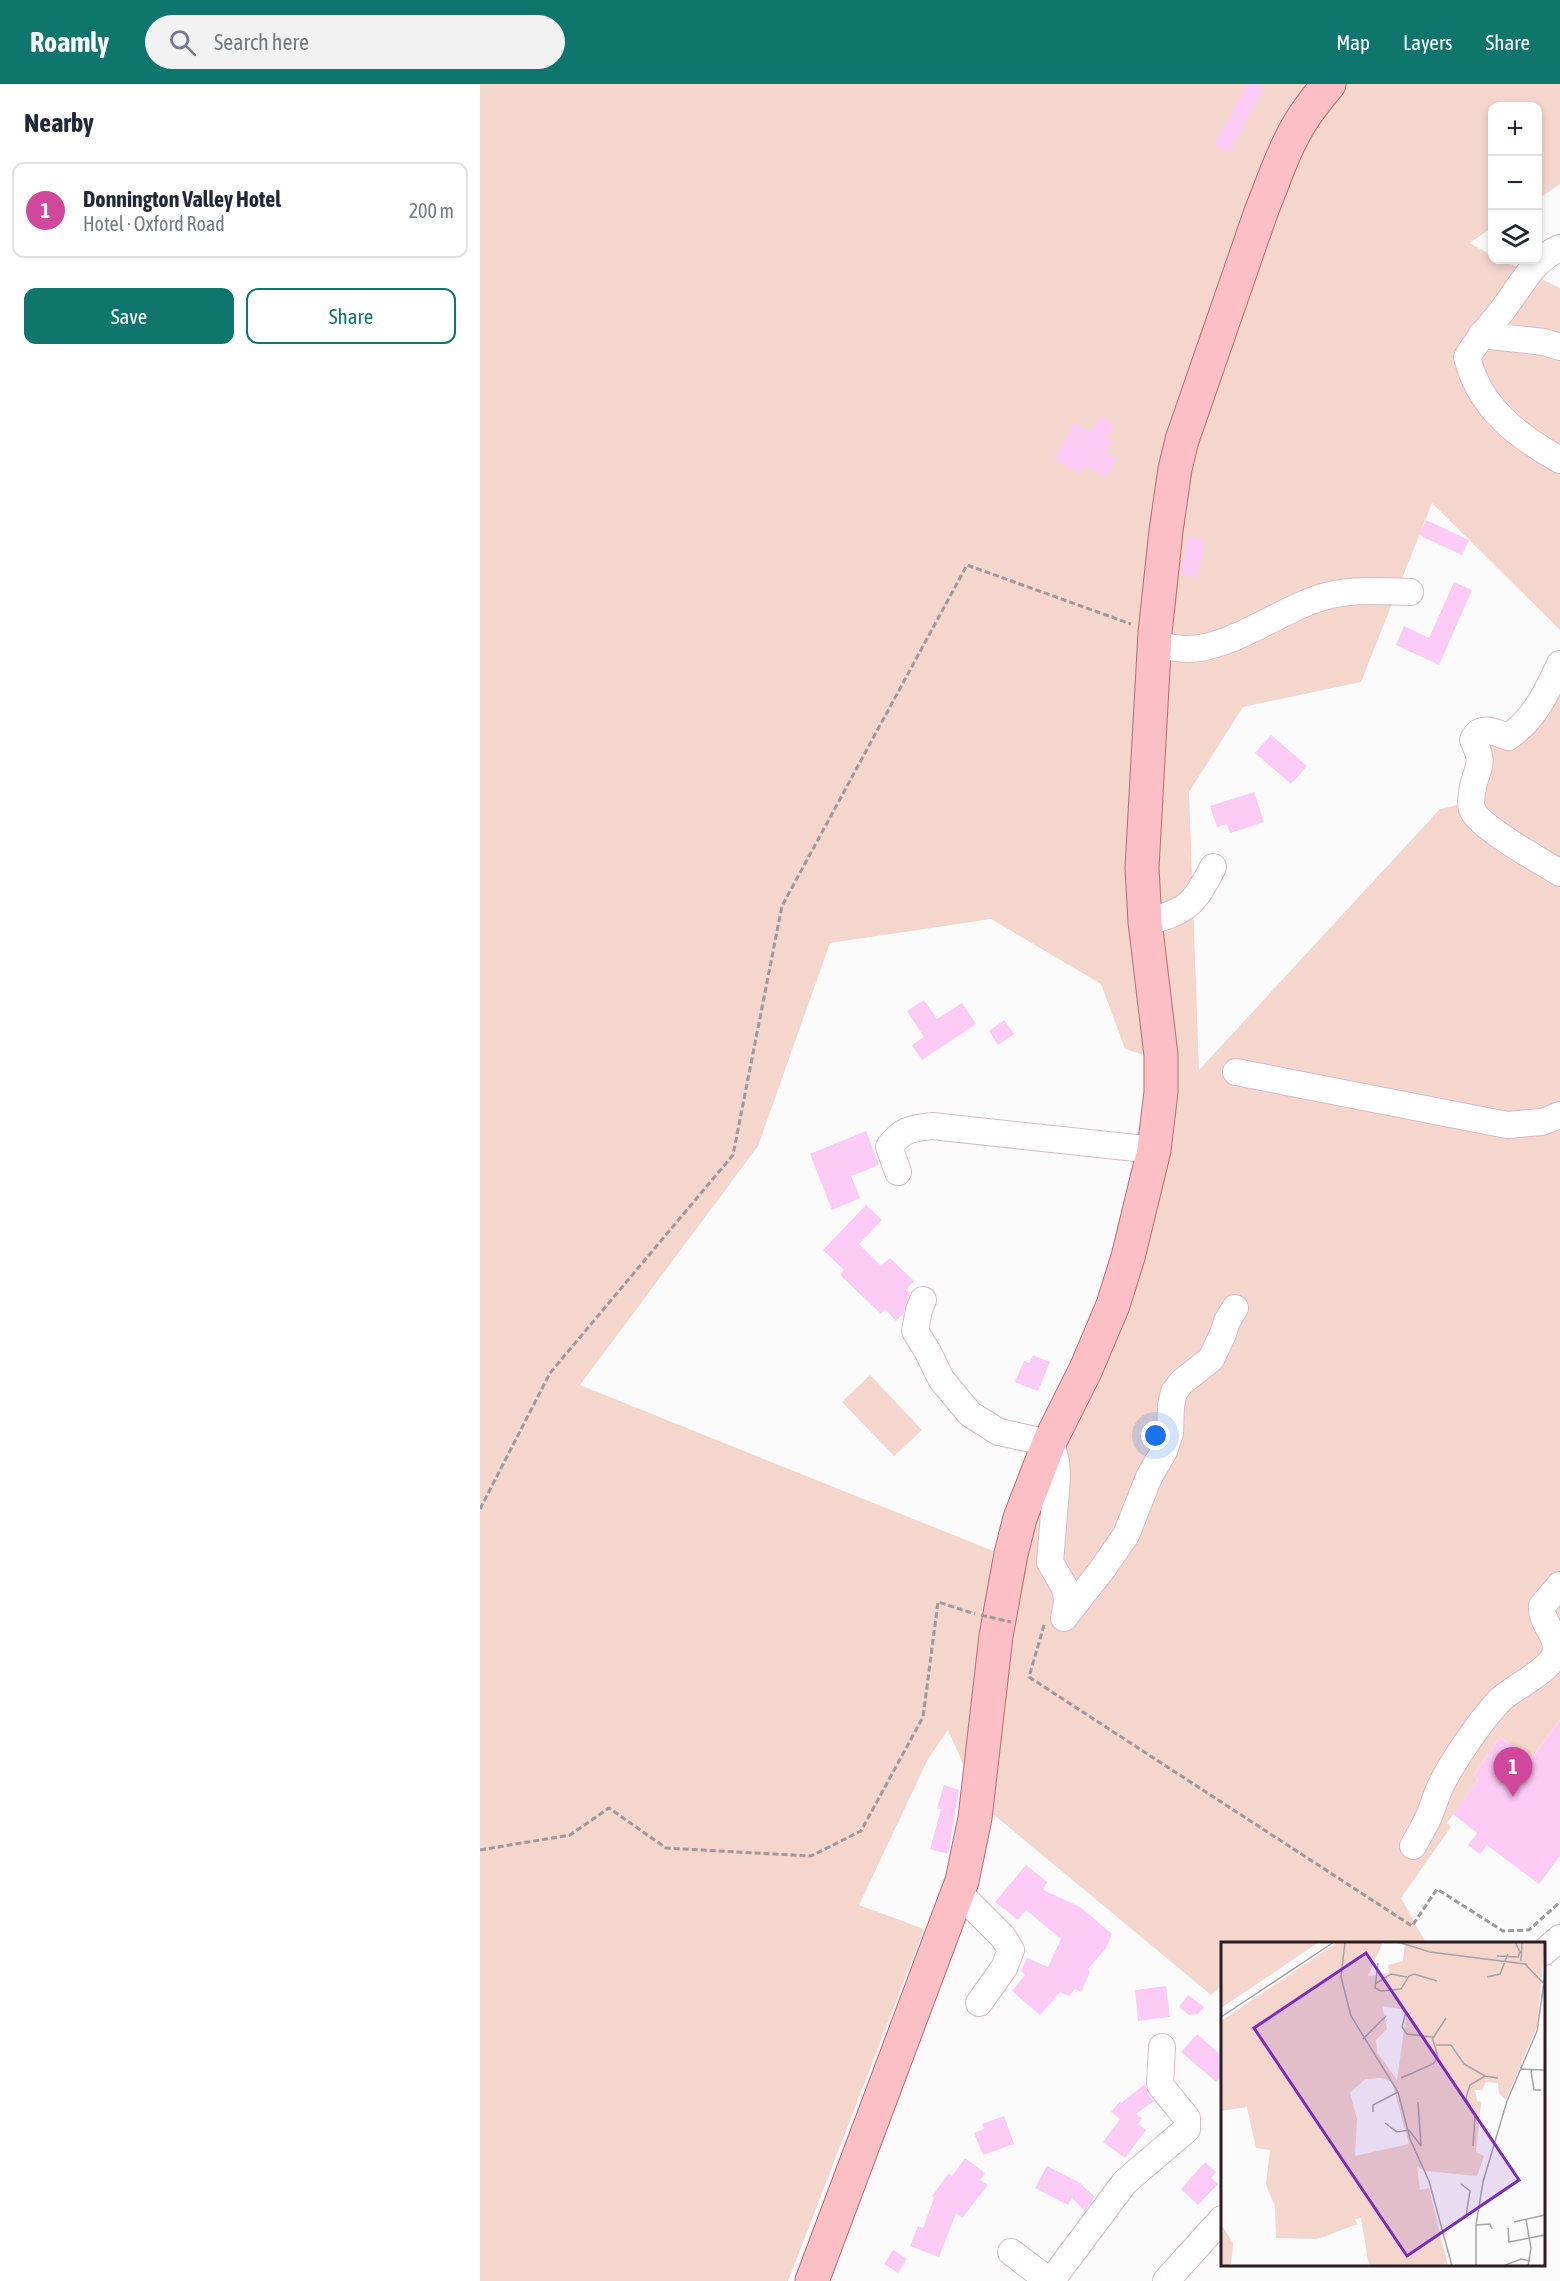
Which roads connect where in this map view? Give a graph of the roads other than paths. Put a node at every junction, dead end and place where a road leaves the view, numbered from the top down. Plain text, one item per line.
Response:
1 (1329, 84) edge
2 (1560, 248) edge
3 (1481, 335) junction
4 (1560, 347) edge
5 (1560, 460) edge
6 (1410, 592) dead end
7 (1155, 639) junction
8 (1560, 664) edge
9 (1213, 867) dead end
10 (1560, 873) edge
11 (1145, 921) junction
12 (1236, 1072) dead end
13 (1559, 1128) edge
14 (1154, 1150) junction
15 (898, 1172) dead end
16 (923, 1300) dead end
17 (1235, 1308) dead end
18 (1049, 1443) junction
19 (1560, 1585) edge
20 (1413, 1846) dead end
21 (958, 1892) junction
22 (1560, 1938) edge
23 (1545, 1951) edge
24 (979, 2003) dead end
25 (1162, 2047) dead end
26 (1221, 2220) edge
27 (1011, 2252) dead end
28 (812, 2281) edge
29 (1050, 2281) edge
30 (1166, 2281) edge

1 - 7 main road
2 - 3 street
3 - 4 street
3 - 5 street
6 - 7 street
7 - 11 main road
8 - 10 street
9 - 11 street
11 - 14 main road
12 - 13 street
14 - 15 street
14 - 18 main road
16 - 18 street
17 - 18 street
18 - 21 main road
19 - 20 street
21 - 24 street
21 - 28 main road
22 - 23 street
25 - 29 street
26 - 30 street
27 - 29 street

